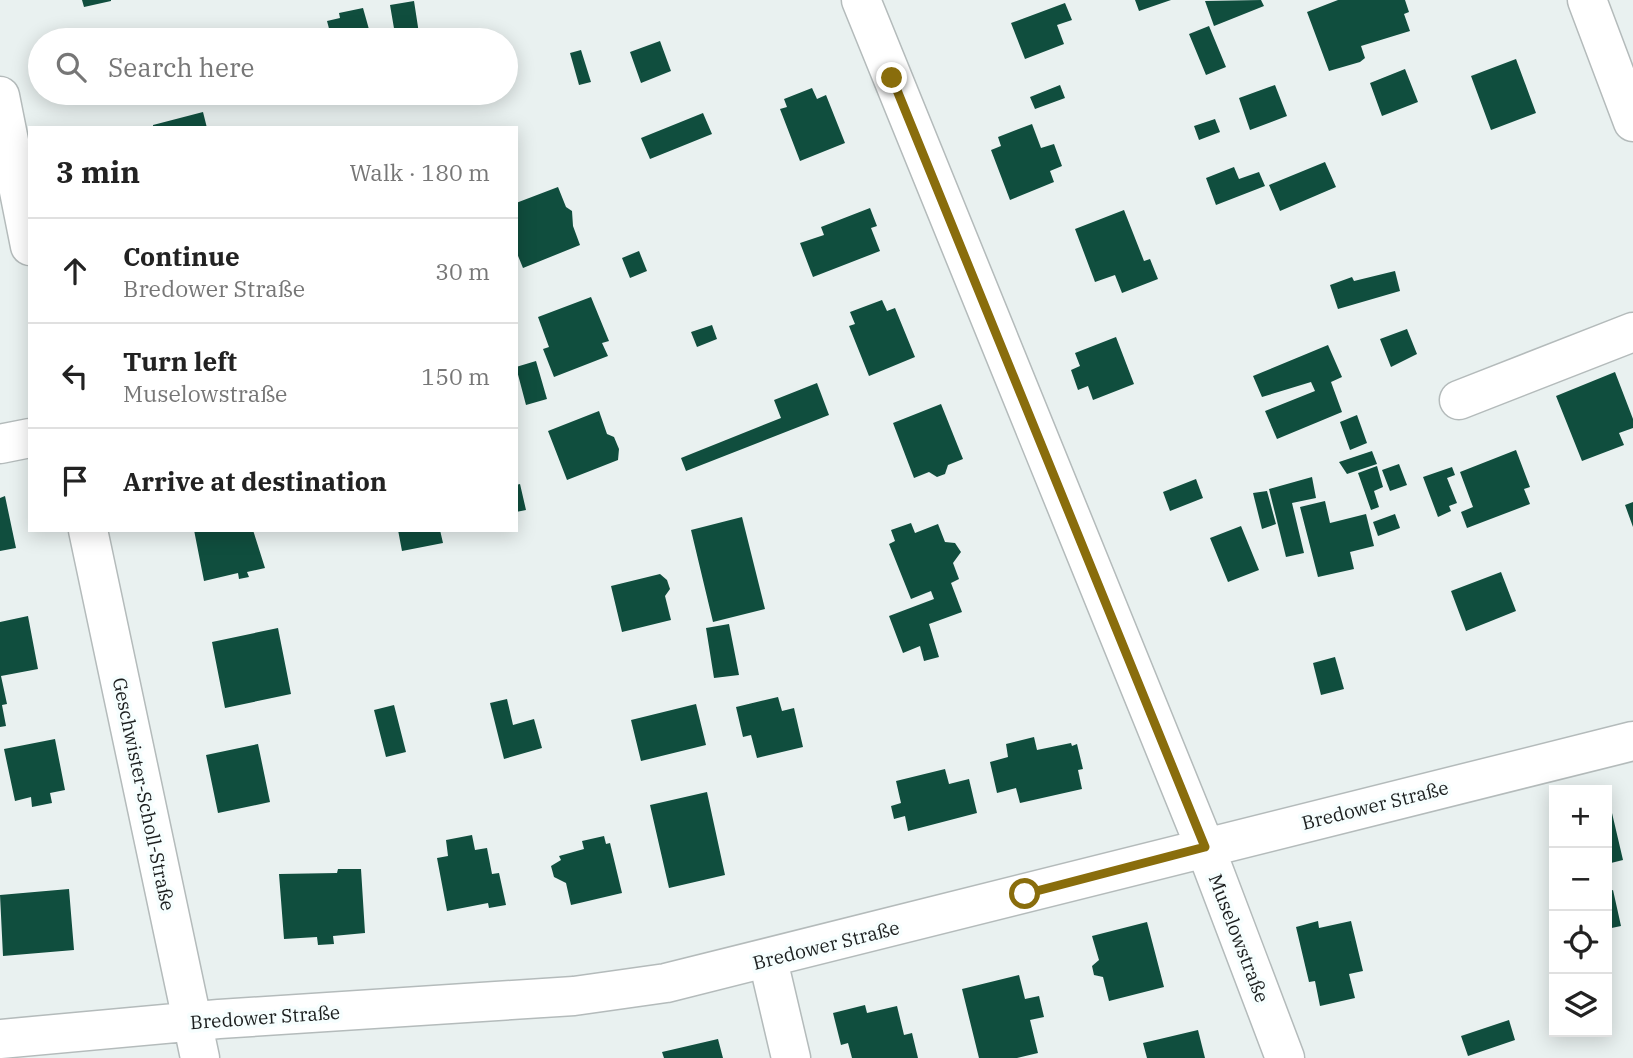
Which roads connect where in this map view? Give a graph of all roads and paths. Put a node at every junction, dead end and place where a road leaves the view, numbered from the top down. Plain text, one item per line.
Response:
1 (862, 0) edge
2 (1587, 0) edge
3 (0, 96) edge
4 (1633, 122) edge
5 (28, 236) edge
6 (1633, 332) edge
7 (1459, 400) dead end
8 (28, 438) edge
9 (0, 444) edge
10 (88, 532) edge
11 (1633, 741) edge
12 (1205, 847) junction
13 (768, 960) junction
14 (0, 1039) edge
15 (196, 1040) edge
16 (792, 1058) edge
17 (1284, 1058) edge

1 - 12 street, Muselowstraße
2 - 4 street
3 - 5 street
6 - 7 street
8 - 9 street
10 - 15 street, Geschwister-Scholl-Straße
11 - 12 street, Bredower Straße
12 - 13 street, Bredower Straße
12 - 17 street, Muselowstraße
13 - 15 street, Bredower Straße
13 - 16 street
14 - 15 street, Bredower Straße

